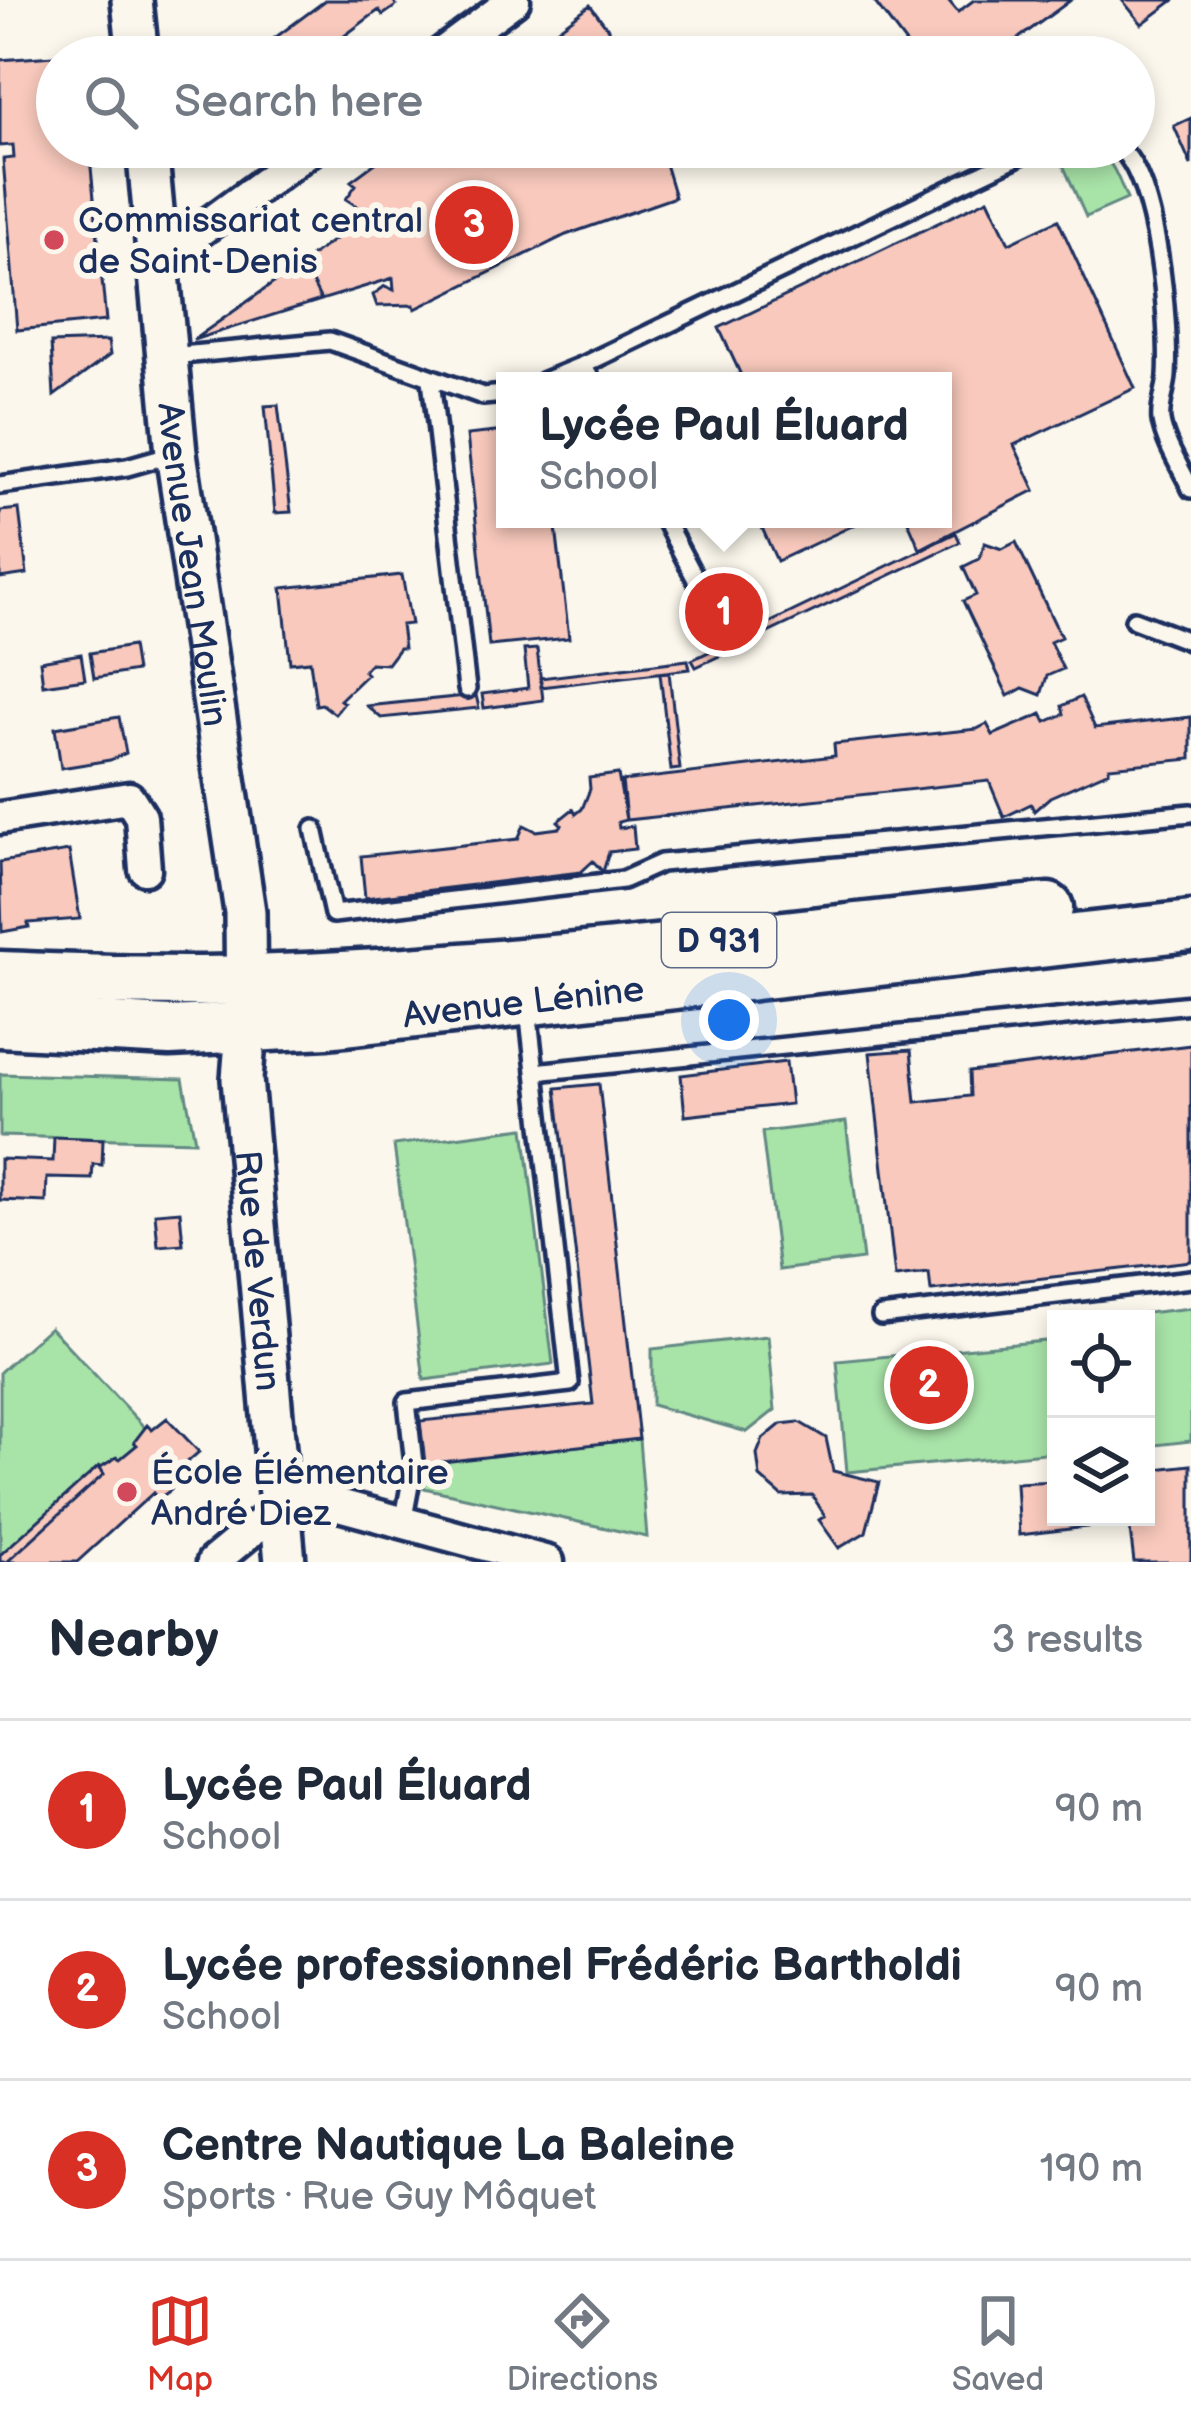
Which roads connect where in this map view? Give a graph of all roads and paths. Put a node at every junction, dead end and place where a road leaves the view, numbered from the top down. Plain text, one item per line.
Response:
1 (132, 0) edge
2 (514, 0) edge
3 (136, 36) edge
4 (465, 36) edge
5 (149, 168) edge
6 (285, 168) edge
7 (997, 168) edge
8 (1136, 168) edge
9 (158, 261) junction
10 (166, 356) junction
11 (590, 372) edge
12 (430, 380) junction
13 (496, 395) edge
14 (176, 453) junction
15 (0, 485) edge
16 (1191, 489) edge
17 (669, 528) edge
18 (1134, 620) dead end
19 (721, 627) dead end
20 (1191, 642) edge
21 (467, 689) dead end
22 (1191, 813) edge
23 (0, 818) edge
24 (314, 829) dead end
25 (145, 869) dead end
26 (1191, 893) edge
27 (1191, 926) edge
28 (0, 976) edge
29 (246, 980) junction
30 (527, 1000) junction
31 (1191, 1004) edge
32 (0, 1022) edge
33 (246, 1029) junction
34 (535, 1072) junction
35 (1191, 1279) edge
36 (881, 1316) dead end
37 (280, 1498) junction
38 (403, 1522) junction
39 (213, 1562) edge
40 (285, 1562) edge
41 (548, 1562) edge

1 - 3 street
2 - 4 street
5 - 9 street, Avenue Jean Moulin
6 - 9 street
7 - 11 lane
8 - 16 lane
9 - 10 street, Avenue Jean Moulin
10 - 12 lane
10 - 14 street, Avenue Jean Moulin
12 - 13 lane
12 - 21 lane
14 - 15 lane
14 - 29 street, Avenue Jean Moulin
17 - 19 lane
18 - 20 lane
22 - 24 lane
23 - 25 street
26 - 29 main road, Avenue Lénine / D 931
27 - 30 main road, Avenue Lénine / D 931
28 - 29 main road, Avenue Lénine / D 931
29 - 33 street, Rue de Verdun
30 - 33 main road, Avenue Lénine / D 931
30 - 34 lane
31 - 34 lane
32 - 33 main road, Avenue Lénine / D 931
33 - 37 street, Rue de Verdun
34 - 38 lane
35 - 36 lane
37 - 38 street
37 - 39 street
37 - 40 street, Rue de Verdun
38 - 41 street

